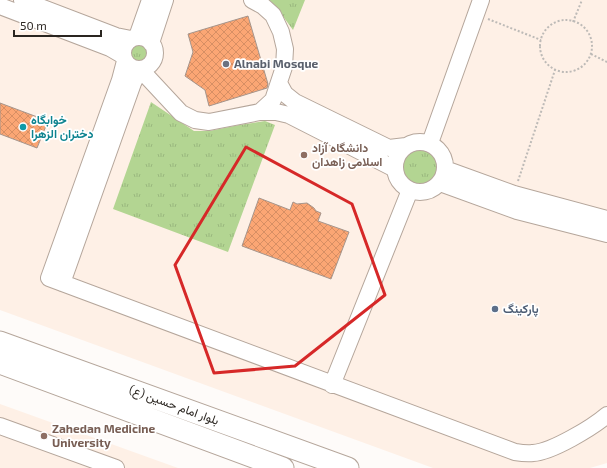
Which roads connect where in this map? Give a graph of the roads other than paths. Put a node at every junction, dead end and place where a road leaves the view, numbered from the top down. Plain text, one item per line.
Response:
1 (22, 0) edge
2 (150, 0) edge
3 (165, 0) edge
4 (252, 0) edge
5 (0, 6) edge
6 (478, 7) edge
7 (140, 39) junction
8 (124, 58) junction
9 (140, 69) junction
10 (279, 83) junction
11 (260, 112) junction
12 (430, 143) junction
13 (406, 146) junction
14 (395, 169) junction
15 (443, 176) junction
16 (410, 190) junction
17 (87, 196) junction
18 (607, 219) edge
19 (607, 234) edge
20 (0, 342) edge
21 (0, 363) edge
22 (332, 385) junction
23 (607, 414) edge
24 (0, 426) edge
25 (116, 468) edge
26 (283, 468) edge
27 (348, 468) edge

1 - 7 street
2 - 7 street
3 - 7 street
4 - 10 street
5 - 8 street
6 - 12 street
7 - 8 street
7 - 9 street
8 - 9 street
8 - 17 street
9 - 11 street
9 - 17 street
10 - 11 street
10 - 13 street
11 - 14 street
12 - 13 street
12 - 15 street
13 - 14 street
14 - 16 street
15 - 16 street
15 - 18 street
15 - 19 street
16 - 22 street
17 - 22 street
20 - 27 main road, بلوار امام حسین (ع)
21 - 26 main road, بلوار امام حسین (ع)
22 - 23 street
24 - 25 street

